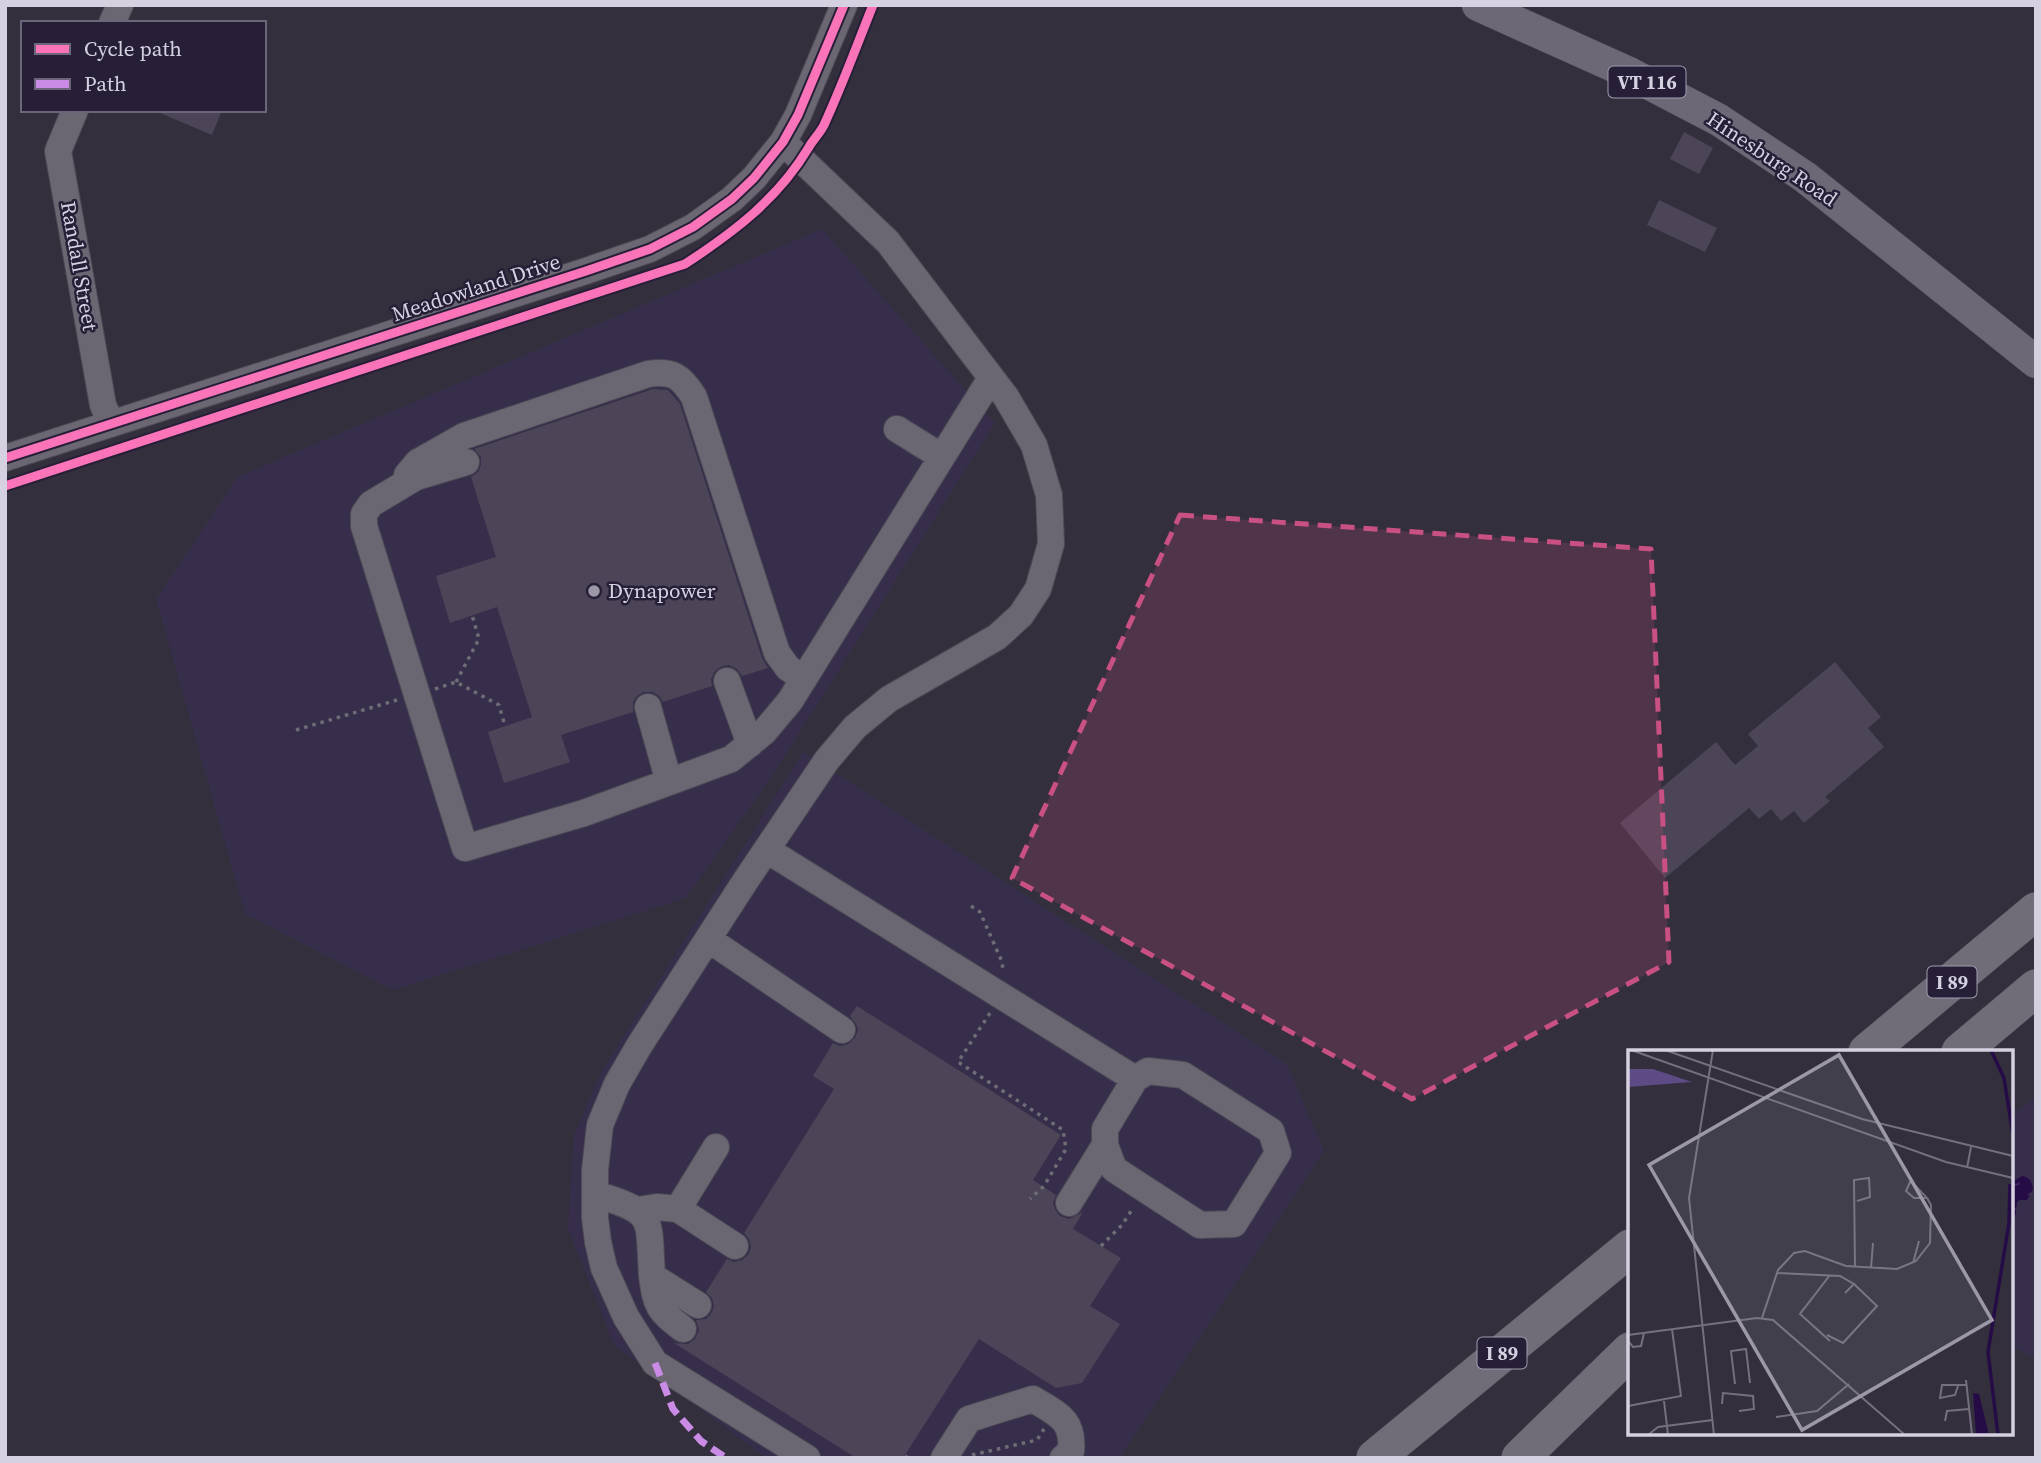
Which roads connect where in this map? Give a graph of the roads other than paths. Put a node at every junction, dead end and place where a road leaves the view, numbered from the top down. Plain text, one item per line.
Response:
1 (120, 5) edge
2 (844, 5) edge
3 (1478, 5) edge
4 (113, 21) edge
5 (74, 112) edge
6 (783, 142) junction
7 (2036, 362) edge
8 (992, 378) junction
9 (111, 424) junction
10 (897, 429) dead end
11 (942, 457) junction
12 (5, 458) edge
13 (466, 462) dead end
14 (395, 490) junction
15 (804, 679) junction
16 (727, 681) dead end
17 (648, 707) dead end
18 (750, 744) junction
19 (669, 782) junction
20 (767, 850) junction
21 (2036, 911) edge
22 (708, 939) junction
23 (2036, 988) edge
24 (842, 1030) dead end
25 (1869, 1050) edge
26 (1962, 1050) edge
27 (1135, 1079) junction
28 (1105, 1145) junction
29 (716, 1147) dead end
30 (595, 1194) junction
31 (1069, 1203) dead end
32 (678, 1209) junction
33 (638, 1210) junction
34 (735, 1247) dead end
35 (1628, 1250) edge
36 (652, 1276) junction
37 (698, 1305) dead end
38 (683, 1329) dead end
39 (1628, 1353) edge
40 (807, 1458) edge
41 (944, 1458) edge
42 (1063, 1458) edge
43 (1375, 1458) edge
44 (1520, 1458) edge

1 - 4 street
2 - 6 street, Meadowland Drive
3 - 7 main road, Hinesburg Road / VT 116
5 - 9 street, Randall Street
6 - 8 street
6 - 9 street, Meadowland Drive
8 - 11 street
8 - 20 street
9 - 12 street, Meadowland Drive
10 - 11 street
11 - 15 street
13 - 14 street
14 - 15 street
14 - 19 street
15 - 18 street
16 - 18 street
17 - 19 street
18 - 19 street
20 - 22 street
20 - 27 street
21 - 25 highway, I 89
22 - 24 street
22 - 30 street
23 - 26 highway, I 89
27 - 28 street
27 - 28 street
28 - 31 street
29 - 32 street
30 - 33 street
30 - 40 street
32 - 33 street
32 - 34 street
33 - 36 street
35 - 43 highway, I 89
36 - 37 street
36 - 38 street
39 - 44 highway
41 - 42 street

